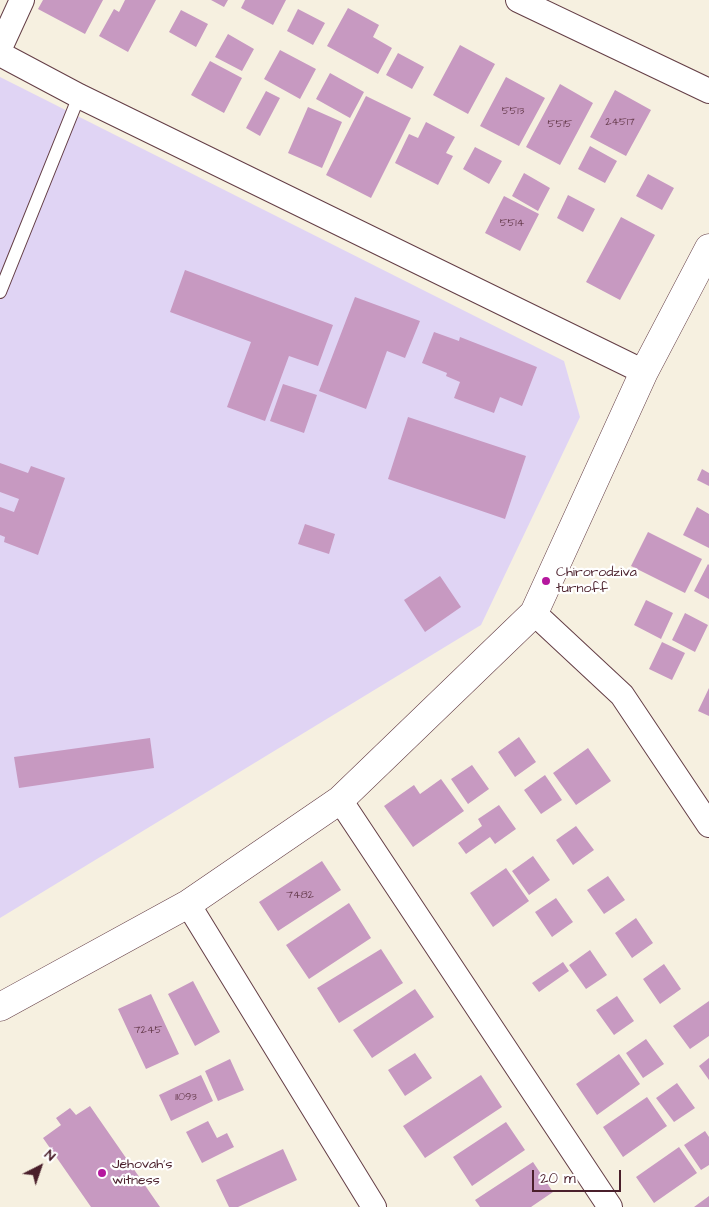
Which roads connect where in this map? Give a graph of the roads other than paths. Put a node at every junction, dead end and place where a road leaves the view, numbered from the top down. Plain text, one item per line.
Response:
1 (22, 0) edge
2 (518, 0) edge
3 (0, 48) edge
4 (0, 54) edge
5 (709, 91) edge
6 (79, 96) junction
7 (709, 248) edge
8 (0, 292) edge
9 (644, 372) junction
10 (534, 613) junction
11 (340, 800) junction
12 (706, 816) edge
13 (188, 904) junction
14 (0, 1007) edge
15 (374, 1207) edge
16 (610, 1207) edge

1 - 3 street
2 - 5 street
4 - 6 street
6 - 8 lane
6 - 9 street
7 - 9 street
9 - 10 street
10 - 11 street
10 - 12 street
11 - 13 street
11 - 16 street
13 - 14 street
13 - 15 street

